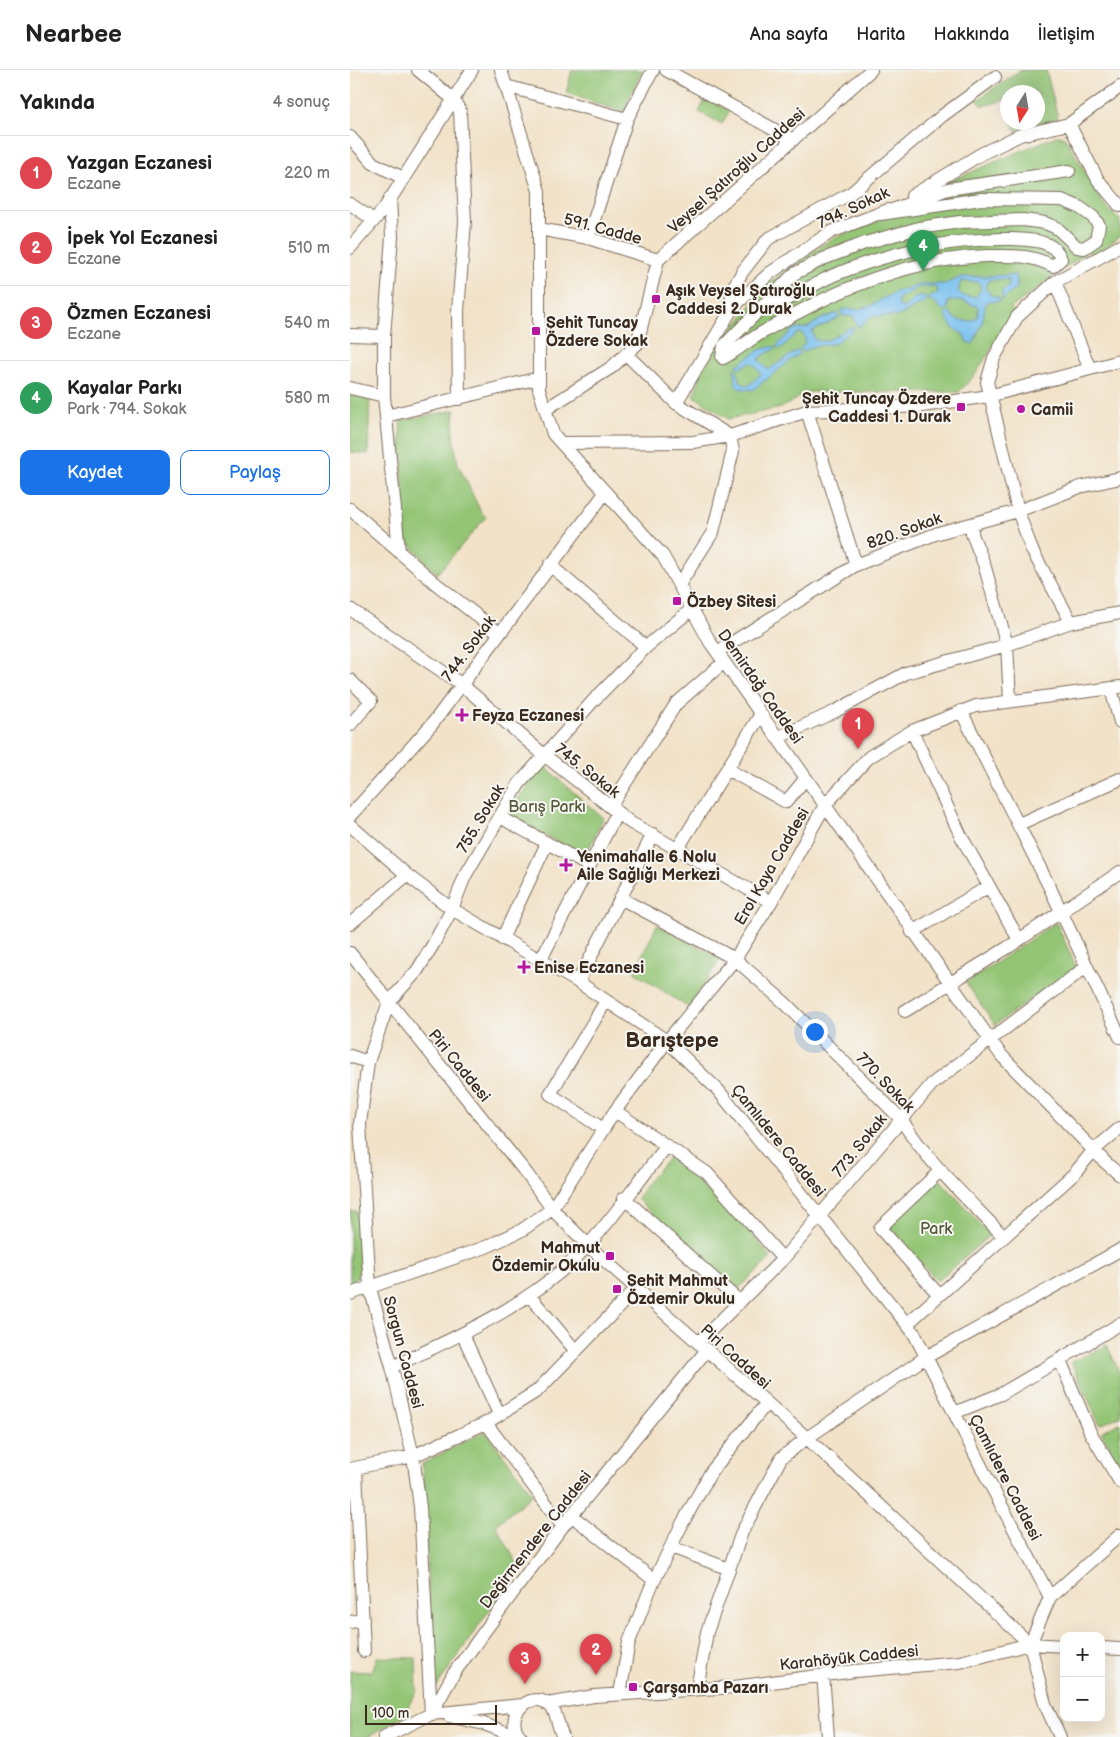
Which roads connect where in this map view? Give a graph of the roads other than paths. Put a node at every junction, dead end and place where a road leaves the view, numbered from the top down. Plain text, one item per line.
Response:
1 (418, 70) edge
2 (472, 70) edge
3 (501, 70) edge
4 (653, 70) edge
5 (666, 70) edge
6 (871, 70) edge
7 (994, 77) dead end
8 (506, 86) junction
9 (1120, 88) edge
10 (453, 99) junction
11 (627, 119) junction
12 (1069, 124) junction
13 (350, 137) edge
14 (793, 140) junction
15 (1069, 171) dead end
16 (403, 178) junction
17 (1118, 197) edge
18 (390, 198) junction
19 (350, 204) edge
20 (881, 214) junction
21 (374, 220) junction
22 (539, 229) junction
23 (588, 238) junction
24 (1120, 246) edge
25 (350, 248) edge
26 (658, 260) junction
27 (1055, 282) junction
28 (733, 307) junction
29 (761, 309) junction
30 (350, 335) edge
31 (384, 336) junction
32 (626, 354) junction
33 (1120, 361) edge
34 (1090, 370) junction
35 (539, 378) junction
36 (350, 388) edge
37 (384, 396) junction
38 (989, 396) junction
39 (458, 399) junction
40 (676, 403) junction
41 (546, 409) junction
42 (807, 411) junction
43 (386, 416) junction
44 (730, 436) junction
45 (562, 443) junction
46 (1120, 478) edge
47 (605, 493) junction
48 (350, 510) edge
49 (1018, 511) junction
50 (972, 524) junction
51 (399, 551) junction
52 (550, 565) junction
53 (856, 565) junction
54 (679, 586) junction
55 (350, 609) edge
56 (692, 609) junction
57 (1120, 613) edge
58 (1071, 622) junction
59 (499, 633) junction
60 (1007, 645) junction
61 (646, 647) junction
62 (721, 657) junction
63 (350, 680) edge
64 (461, 684) junction
65 (1115, 688) edge
66 (1010, 700) junction
67 (961, 711) junction
68 (761, 714) junction
69 (1120, 722) edge
70 (350, 725) edge
71 (912, 731) junction
72 (778, 738) junction
73 (544, 755) junction
74 (726, 769) junction
75 (806, 778) junction
76 (1120, 779) edge
77 (825, 805) junction
78 (614, 810) junction
79 (350, 816) edge
80 (500, 817) junction
81 (1019, 824) junction
82 (350, 825) edge
83 (653, 834) junction
84 (548, 843) junction
85 (678, 848) junction
86 (589, 866) junction
87 (1120, 872) edge
88 (407, 875) junction
89 (988, 887) junction
90 (620, 898) junction
91 (771, 902) junction
92 (452, 909) junction
93 (1061, 911) junction
94 (350, 924) edge
95 (912, 932) junction
96 (502, 939) junction
97 (1019, 940) junction
98 (350, 953) edge
99 (735, 959) junction
100 (540, 961) junction
101 (1086, 967) junction
102 (578, 982) junction
103 (950, 984) junction
104 (606, 1001) junction
105 (389, 1002) junction
106 (905, 1011) dead end
107 (1120, 1037) edge
108 (667, 1041) junction
109 (991, 1041) junction
110 (350, 1056) edge
111 (368, 1062) junction
112 (615, 1111) junction
113 (901, 1119) junction
114 (1120, 1128) edge
115 (603, 1129) junction
116 (667, 1146) junction
117 (1094, 1151) junction
118 (941, 1170) junction
119 (1120, 1175) edge
120 (624, 1198) junction
121 (552, 1210) junction
122 (821, 1217) junction
123 (1004, 1237) junction
124 (588, 1245) junction
125 (1120, 1250) edge
126 (783, 1259) junction
127 (370, 1288) junction
128 (636, 1289) junction
129 (350, 1294) edge
130 (529, 1295) junction
131 (939, 1295) junction
132 (740, 1302) junction
133 (907, 1324) junction
134 (1120, 1324) edge
135 (462, 1335) junction
136 (702, 1347) junction
137 (575, 1350) junction
138 (926, 1357) junction
139 (1060, 1360) junction
140 (392, 1367) junction
141 (766, 1404) junction
142 (954, 1413) junction
143 (500, 1414) junction
144 (486, 1423) junction
145 (807, 1438) junction
146 (413, 1456) junction
147 (353, 1469) edge
148 (1120, 1482) edge
149 (572, 1516) junction
150 (563, 1526) junction
151 (1120, 1535) edge
152 (671, 1547) junction
153 (729, 1569) junction
154 (654, 1580) junction
155 (1050, 1597) junction
156 (356, 1621) edge
157 (1030, 1644) junction
158 (1060, 1646) edge
159 (1105, 1648) edge
160 (1120, 1649) edge
161 (364, 1651) dead end
162 (823, 1675) junction
163 (697, 1689) junction
164 (620, 1694) junction
165 (547, 1704) junction
166 (522, 1705) junction
167 (431, 1714) junction
168 (557, 1722) junction
169 (391, 1735) edge
170 (516, 1736) edge
171 (549, 1737) edge
172 (563, 1737) edge
173 (828, 1737) edge
174 (1060, 1737) edge

1 - 10 street
2 - 10 street
3 - 8 street, Demirdağ Caddesi
4 - 11 street
5 - 14 street
6 - 14 street, Veysel Şatıroğlu Caddesi
7 - 28 street
8 - 11 street
8 - 22 street, Demirdağ Caddesi
9 - 12 street, 794. Sokak
10 - 16 street
10 - 39 street
11 - 23 street
12 - 17 street
12 - 20 street, 794. Sokak
13 - 16 street
14 - 26 street, Veysel Şatıroğlu Caddesi
15 - 20 street
16 - 18 street
18 - 21 street
18 - 31 street
19 - 21 street
20 - 28 street, 794. Sokak
20 - 29 street
21 - 25 street
22 - 23 street, 591. Cadde
22 - 35 street, Demirdağ Caddesi
23 - 26 street, 591. Cadde
24 - 27 street
26 - 32 street
27 - 34 street
27 - 38 street
28 - 40 street, 794. Sokak
29 - 29 street
30 - 31 street
31 - 37 street
32 - 40 street
32 - 41 street
33 - 34 street
34 - 38 street
35 - 39 street
35 - 41 street, Demirdağ Caddesi
36 - 37 street
37 - 43 street
38 - 42 street
38 - 49 street
39 - 43 street
40 - 44 street
41 - 45 street, Demirdağ Caddesi
42 - 44 street
42 - 53 street
43 - 51 street
44 - 45 street
44 - 54 street
45 - 47 street, Demirdağ Caddesi
46 - 49 street, 820. Sokak
47 - 52 street, 744. Sokak
47 - 54 street, Demirdağ Caddesi
48 - 51 street
49 - 50 street, 820. Sokak
49 - 58 street
50 - 53 street, 820. Sokak
50 - 60 street
51 - 59 street
52 - 59 street, 744. Sokak
52 - 61 street
53 - 62 street, 820. Sokak
54 - 56 street, Demirdağ Caddesi
55 - 64 street, 745. Sokak
56 - 61 street, 755. Sokak
56 - 62 street, Demirdağ Caddesi
57 - 58 street
58 - 60 street
59 - 64 street, 744. Sokak
60 - 66 street
60 - 72 street
61 - 73 street, 755. Sokak
62 - 68 street, Demirdağ Caddesi
62 - 78 street, 820. Sokak
63 - 70 street
64 - 73 street, 745. Sokak
64 - 79 street, 744. Sokak
65 - 66 street, Erol Kaya Caddesi
65 - 69 street
66 - 67 street, Erol Kaya Caddesi
67 - 71 street, Erol Kaya Caddesi
67 - 81 street
68 - 72 street, Demirdağ Caddesi
68 - 74 street
71 - 77 street, Erol Kaya Caddesi
71 - 89 street
72 - 75 street, Demirdağ Caddesi
73 - 78 street, 745. Sokak
73 - 80 street, 755. Sokak
74 - 75 street
74 - 85 street
75 - 77 street, Demirdağ Caddesi
76 - 81 street
77 - 91 street, Erol Kaya Caddesi
77 - 95 street, Demirdağ Caddesi
78 - 83 street, 745. Sokak
78 - 86 street, 820. Sokak
80 - 84 street
80 - 92 street, 755. Sokak
81 - 93 street
82 - 88 street, Çamlıdere Caddesi
83 - 85 street, 745. Sokak
83 - 90 street
84 - 86 street
84 - 96 street
85 - 91 street, 745. Sokak
86 - 100 street, 820. Sokak
87 - 93 street
88 - 92 street, Çamlıdere Caddesi
88 - 94 street
89 - 95 street
89 - 97 street
90 - 99 street, 770. Sokak
90 - 102 street
91 - 99 street, Erol Kaya Caddesi
92 - 96 street, Çamlıdere Caddesi
92 - 105 street, 755. Sokak
93 - 97 street
93 - 101 street
95 - 103 street, Demirdağ Caddesi
96 - 100 street, Çamlıdere Caddesi
97 - 103 street
98 - 105 street, Piri Caddesi
99 - 108 street, Erol Kaya Caddesi
99 - 113 street, 770. Sokak
100 - 102 street, Çamlıdere Caddesi
101 - 107 street
101 - 109 street, 773. Sokak
102 - 104 street, Çamlıdere Caddesi
103 - 106 street
103 - 109 street, Demirdağ Caddesi
104 - 108 street, Çamlıdere Caddesi
104 - 115 street
105 - 111 street, Sorgun Caddesi
105 - 121 street, Piri Caddesi
108 - 112 street, Erol Kaya Caddesi
108 - 122 street, Çamlıdere Caddesi
109 - 113 street, 773. Sokak
109 - 117 street, Demirdağ Caddesi
110 - 111 street
111 - 127 street, Sorgun Caddesi
112 - 115 street, Erol Kaya Caddesi
112 - 116 street
113 - 118 street, 770. Sokak
113 - 122 street, 773. Sokak
114 - 117 street
115 - 121 street, Erol Kaya Caddesi
116 - 120 street
116 - 126 street
117 - 119 street, Demirdağ Caddesi
117 - 123 street
118 - 123 street, 770. Sokak
118 - 131 street
120 - 124 street
120 - 132 street
121 - 124 street, Piri Caddesi
121 - 127 street
122 - 126 street, 773. Sokak
122 - 133 street, Çamlıdere Caddesi
123 - 131 street
124 - 128 street, Piri Caddesi
124 - 130 street
125 - 138 street
126 - 132 street, 773. Sokak
127 - 129 street
127 - 140 street, Sorgun Caddesi
128 - 136 street, Piri Caddesi
128 - 137 street
130 - 135 street
130 - 137 street
131 - 133 street
132 - 136 street, 773. Sokak
133 - 138 street, Çamlıdere Caddesi
134 - 139 street
135 - 140 street
135 - 143 street
136 - 141 street, Piri Caddesi
136 - 149 street, Değirmendere Caddesi
137 - 143 street
138 - 142 street, Çamlıdere Caddesi
138 - 145 street
139 - 142 street
139 - 148 street
140 - 146 street, Sorgun Caddesi
141 - 145 street, Piri Caddesi
141 - 152 street
142 - 155 street, Çamlıdere Caddesi
143 - 144 street
144 - 146 street
144 - 150 street
145 - 153 street
145 - 157 street, Piri Caddesi
146 - 147 street
146 - 167 street, Sorgun Caddesi
147 - 156 street
149 - 150 street, Değirmendere Caddesi
149 - 154 street
150 - 167 street, Değirmendere Caddesi
151 - 155 street
152 - 153 street
152 - 154 street
153 - 163 street
154 - 164 street
155 - 157 street
156 - 161 street
157 - 158 street, Karahöyük Caddesi
157 - 162 street, Karahöyük Caddesi
157 - 174 street
159 - 160 street
162 - 163 street, Karahöyük Caddesi
162 - 173 street
163 - 164 street, Karahöyük Caddesi
164 - 165 street, Karahöyük Caddesi
165 - 166 street, Karahöyük Caddesi
165 - 168 street
166 - 167 street, Karahöyük Caddesi
166 - 170 street
167 - 169 street
167 - 170 street
168 - 171 street
168 - 172 street

